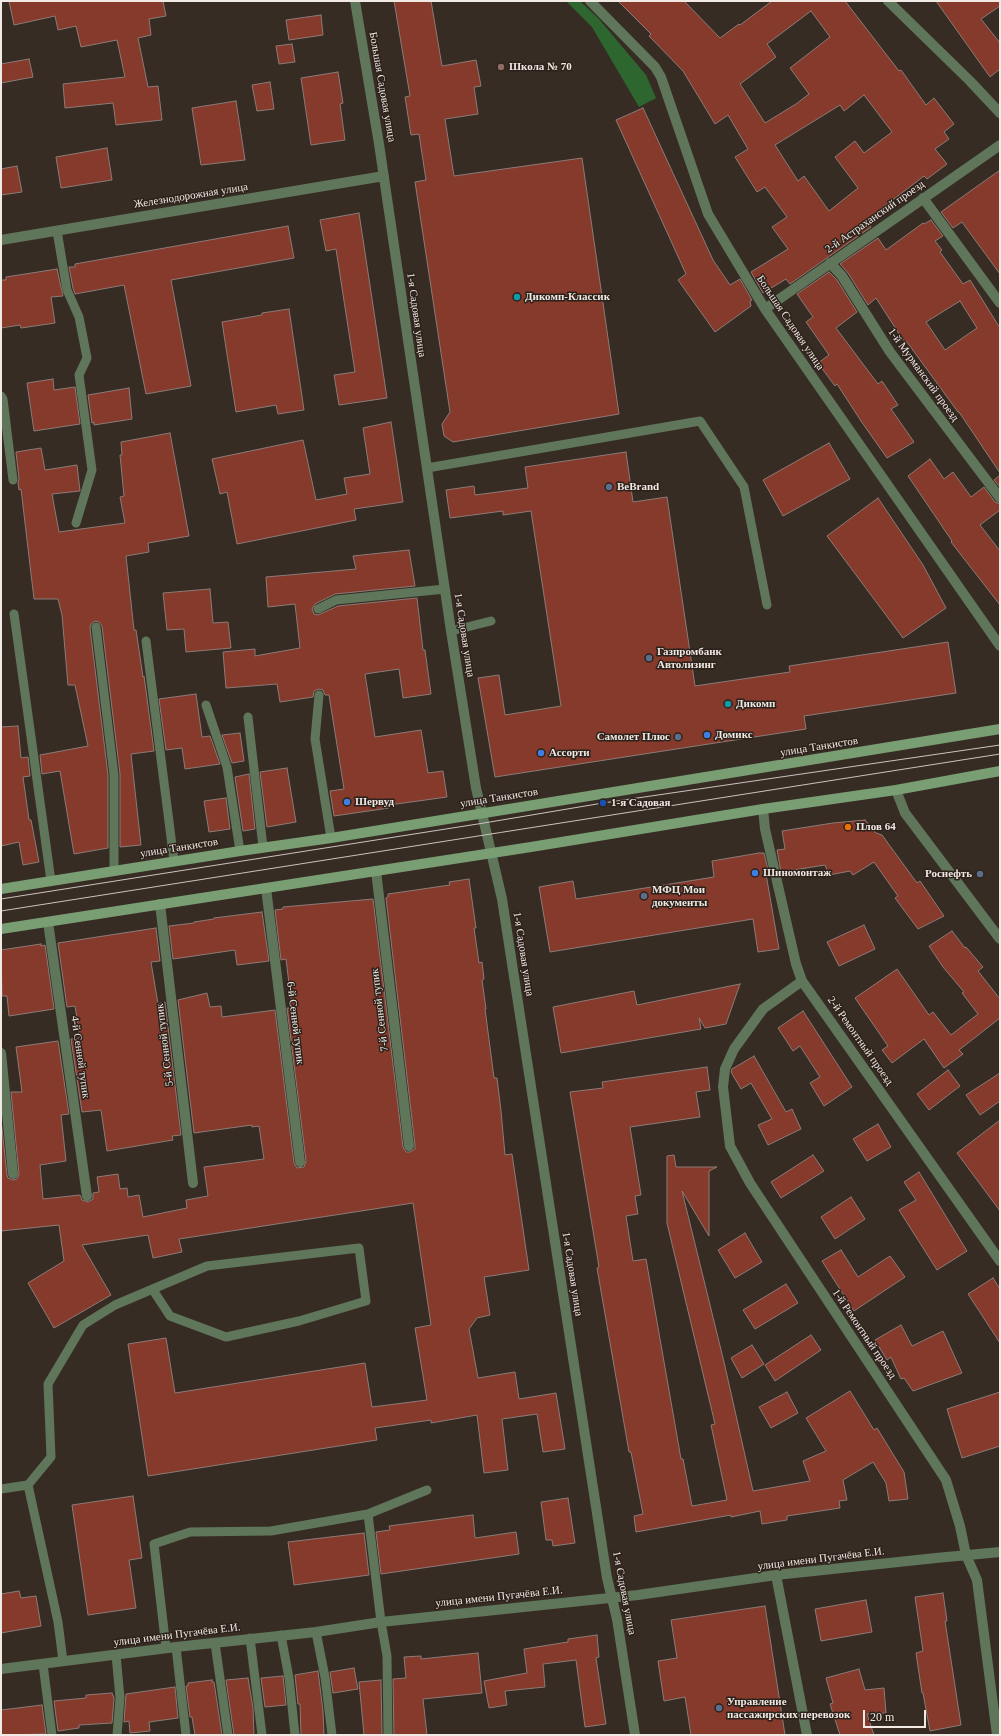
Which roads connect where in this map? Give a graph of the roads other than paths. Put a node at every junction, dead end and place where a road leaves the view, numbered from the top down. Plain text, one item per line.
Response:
1 (355, 1) edge
2 (590, 1) edge
3 (888, 1) edge
4 (1000, 114) edge
5 (1000, 145) edge
6 (384, 176) junction
7 (923, 198) junction
8 (57, 231) junction
9 (1, 240) edge
10 (830, 263) junction
11 (1000, 303) edge
12 (765, 309) junction
13 (1, 396) edge
14 (427, 468) junction
15 (13, 480) dead end
16 (1000, 498) edge
17 (76, 523) dead end
18 (445, 589) junction
19 (767, 605) dead end
20 (318, 609) dead end
21 (14, 614) dead end
22 (491, 621) dead end
23 (96, 627) dead end
24 (451, 631) junction
25 (146, 641) dead end
26 (1000, 646) edge
27 (319, 695) dead end
28 (206, 704) dead end
29 (248, 717) dead end
30 (1000, 729) edge
31 (1000, 771) edge
32 (896, 790) junction
33 (763, 809) junction
34 (482, 813) junction
35 (331, 838) junction
36 (263, 847) junction
37 (240, 851) junction
38 (492, 853) junction
39 (174, 861) junction
40 (114, 871) junction
41 (376, 871) junction
42 (51, 881) junction
43 (266, 888) junction
44 (1, 889) edge
45 (160, 904) junction
46 (48, 922) junction
47 (1, 929) edge
48 (1000, 939) edge
49 (802, 981) junction
50 (1, 1054) edge
51 (409, 1146) dead end
52 (300, 1162) dead end
53 (13, 1174) dead end
54 (193, 1183) dead end
55 (87, 1196) dead end
56 (1000, 1261) edge
57 (153, 1290) junction
58 (28, 1485) junction
59 (1, 1489) edge
60 (427, 1490) dead end
61 (368, 1514) junction
62 (1000, 1552) edge
63 (966, 1555) junction
64 (776, 1576) junction
65 (612, 1598) junction
66 (381, 1622) junction
67 (316, 1632) junction
68 (282, 1635) junction
69 (250, 1638) junction
70 (215, 1643) junction
71 (171, 1648) junction
72 (116, 1655) junction
73 (63, 1661) junction
74 (43, 1664) junction
75 (1, 1669) edge
76 (52, 1735) edge
77 (117, 1735) edge
78 (186, 1735) edge
79 (228, 1735) edge
80 (262, 1735) edge
81 (295, 1735) edge
82 (332, 1735) edge
83 (388, 1735) edge
84 (635, 1735) edge
85 (807, 1735) edge
86 (997, 1735) edge

1 - 6 street, Большая Садовая улица
2 - 12 street, Большая Садовая улица
3 - 4 street
5 - 7 street, 2-й Астраханский проезд
6 - 8 street, Железнодорожная улица
6 - 14 street, 1-я Садовая улица
7 - 10 street, 2-й Астраханский проезд
7 - 11 street
8 - 9 street, Железнодорожная улица
8 - 17 lane
10 - 12 street, 2-й Астраханский проезд
10 - 16 street, 1-й Мурманский проезд
12 - 26 street, Большая Садовая улица
13 - 15 lane
14 - 18 street, 1-я Садовая улица
14 - 19 lane
18 - 20 lane
18 - 24 street, 1-я Садовая улица
21 - 42 lane
22 - 24 lane
23 - 40 lane
24 - 34 street, 1-я Садовая улица
25 - 39 lane
27 - 35 lane
28 - 37 lane
29 - 36 lane
30 - 34 main road, улица Танкистов
31 - 32 main road
32 - 33 main road
32 - 48 street
33 - 38 main road
33 - 49 street, 2-й Ремонтный проезд
34 - 35 main road, улица Танкистов
34 - 38 street, 1-я Садовая улица
35 - 36 main road, улица Танкистов
36 - 37 main road, улица Танкистов
37 - 39 main road, улица Танкистов
38 - 41 main road
38 - 65 street, 1-я Садовая улица
39 - 40 main road, улица Танкистов
40 - 42 main road, улица Танкистов
41 - 43 main road
41 - 51 street, 7-й Сенной тупик
42 - 44 main road, улица Танкистов
43 - 45 main road
43 - 52 street, 6-й Сенной тупик
45 - 46 main road
45 - 54 street, 5-й Сенной тупик
46 - 47 main road
46 - 55 street, 4-й Сенной тупик
49 - 56 street, 2-й Ремонтный проезд
49 - 63 street, 1-й Ремонтный проезд
50 - 53 street
57 - 57 lane
57 - 58 lane
58 - 59 lane
58 - 73 lane
60 - 61 lane
61 - 66 lane
61 - 71 lane
62 - 63 street, улица имени Пугачёва Е.И.
63 - 64 street, улица имени Пугачёва Е.И.
63 - 86 street, 1-й Ремонтный проезд
64 - 65 street, улица имени Пугачёва Е.И.
64 - 85 street
65 - 66 street, улица имени Пугачёва Е.И.
65 - 84 street, 1-я Садовая улица
66 - 67 street, улица имени Пугачёва Е.И.
66 - 83 lane
67 - 68 street, улица имени Пугачёва Е.И.
67 - 82 lane
68 - 69 street, улица имени Пугачёва Е.И.
68 - 81 lane
69 - 70 street, улица имени Пугачёва Е.И.
69 - 80 lane
70 - 71 street, улица имени Пугачёва Е.И.
70 - 79 lane
71 - 72 street, улица имени Пугачёва Е.И.
71 - 78 lane
72 - 73 street, улица имени Пугачёва Е.И.
72 - 77 lane
73 - 74 street, улица имени Пугачёва Е.И.
74 - 75 street, улица имени Пугачёва Е.И.
74 - 76 lane

